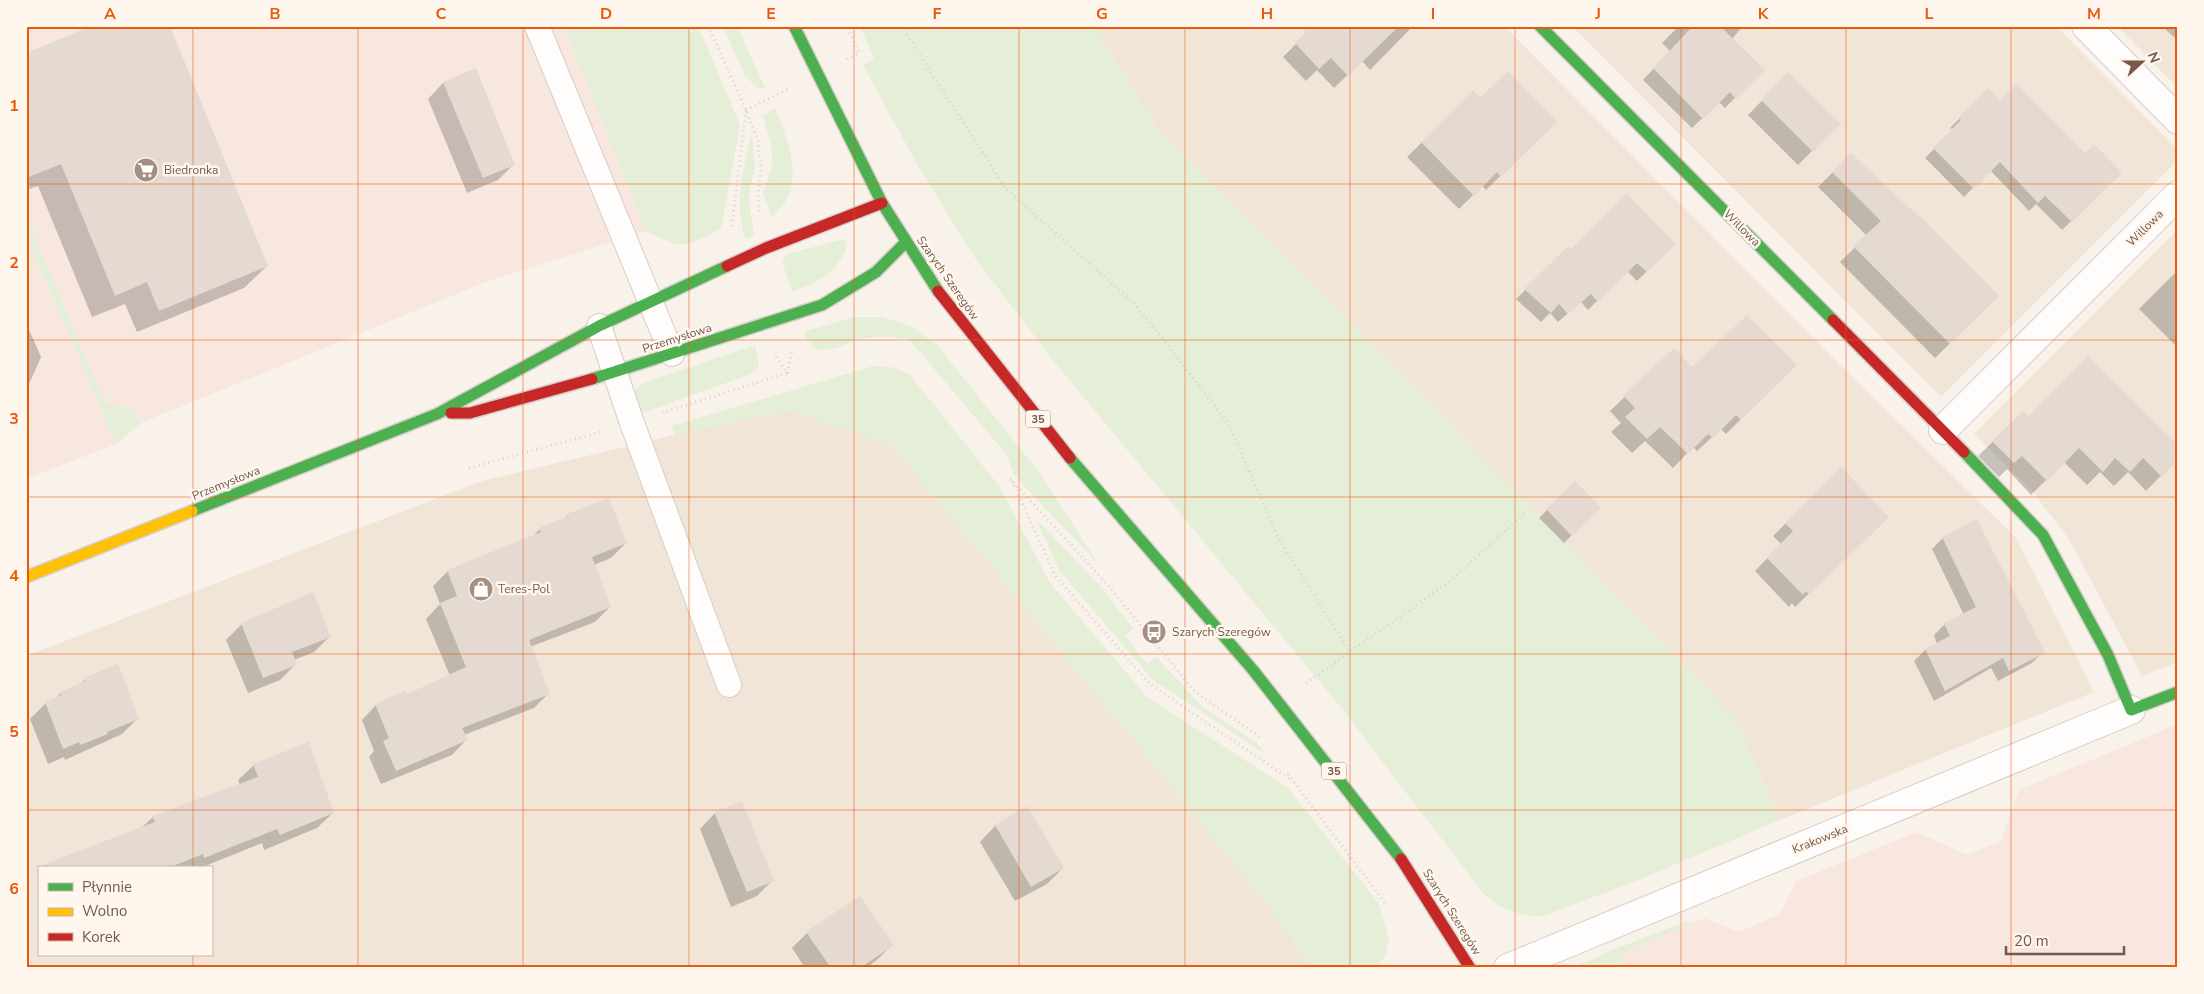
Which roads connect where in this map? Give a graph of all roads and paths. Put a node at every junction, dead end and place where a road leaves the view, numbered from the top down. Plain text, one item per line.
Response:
1 (537, 26) edge
2 (708, 26) edge
3 (794, 26) edge
4 (901, 26) edge
5 (1540, 26) edge
6 (2086, 26) edge
7 (2178, 120) edge
8 (2178, 195) edge
9 (882, 203) junction
10 (731, 234) dead end
11 (906, 242) junction
12 (652, 302) junction
13 (599, 326) junction
14 (771, 349) dead end
15 (672, 354) junction
16 (614, 372) junction
17 (787, 373) dead end
18 (437, 414) junction
19 (1943, 430) junction
20 (1526, 513) dead end
21 (26, 578) edge
22 (1349, 651) junction
23 (729, 686) dead end
24 (2178, 692) edge
25 (1280, 703) junction
26 (2131, 710) junction
27 (1264, 740) dead end
28 (1284, 768) dead end
29 (1294, 782) junction
30 (1385, 903) dead end
31 (1470, 968) edge
32 (1508, 968) edge

1 - 12 lane
2 - 10 path
3 - 9 main road, Szarych Szeregów / 35
4 - 22 path
5 - 19 main road, Willowa
6 - 7 street
8 - 19 street, Willowa
9 - 11 main road, Szarych Szeregów / 35
9 - 12 main road, Przemysłowa
11 - 15 main road, Przemysłowa
11 - 25 main road, Szarych Szeregów / 35
12 - 13 main road, Przemysłowa
12 - 15 lane
13 - 16 lane
13 - 18 main road, Przemysłowa
14 - 17 path
15 - 16 main road, Przemysłowa
16 - 18 main road, Przemysłowa
16 - 23 lane
18 - 21 main road, Przemysłowa
19 - 26 main road, Willowa
20 - 22 path
22 - 25 path
24 - 26 main road, Krakowska
25 - 31 main road, Szarych Szeregów / 35
26 - 32 street, Krakowska
27 - 29 path
28 - 29 path
29 - 30 path

